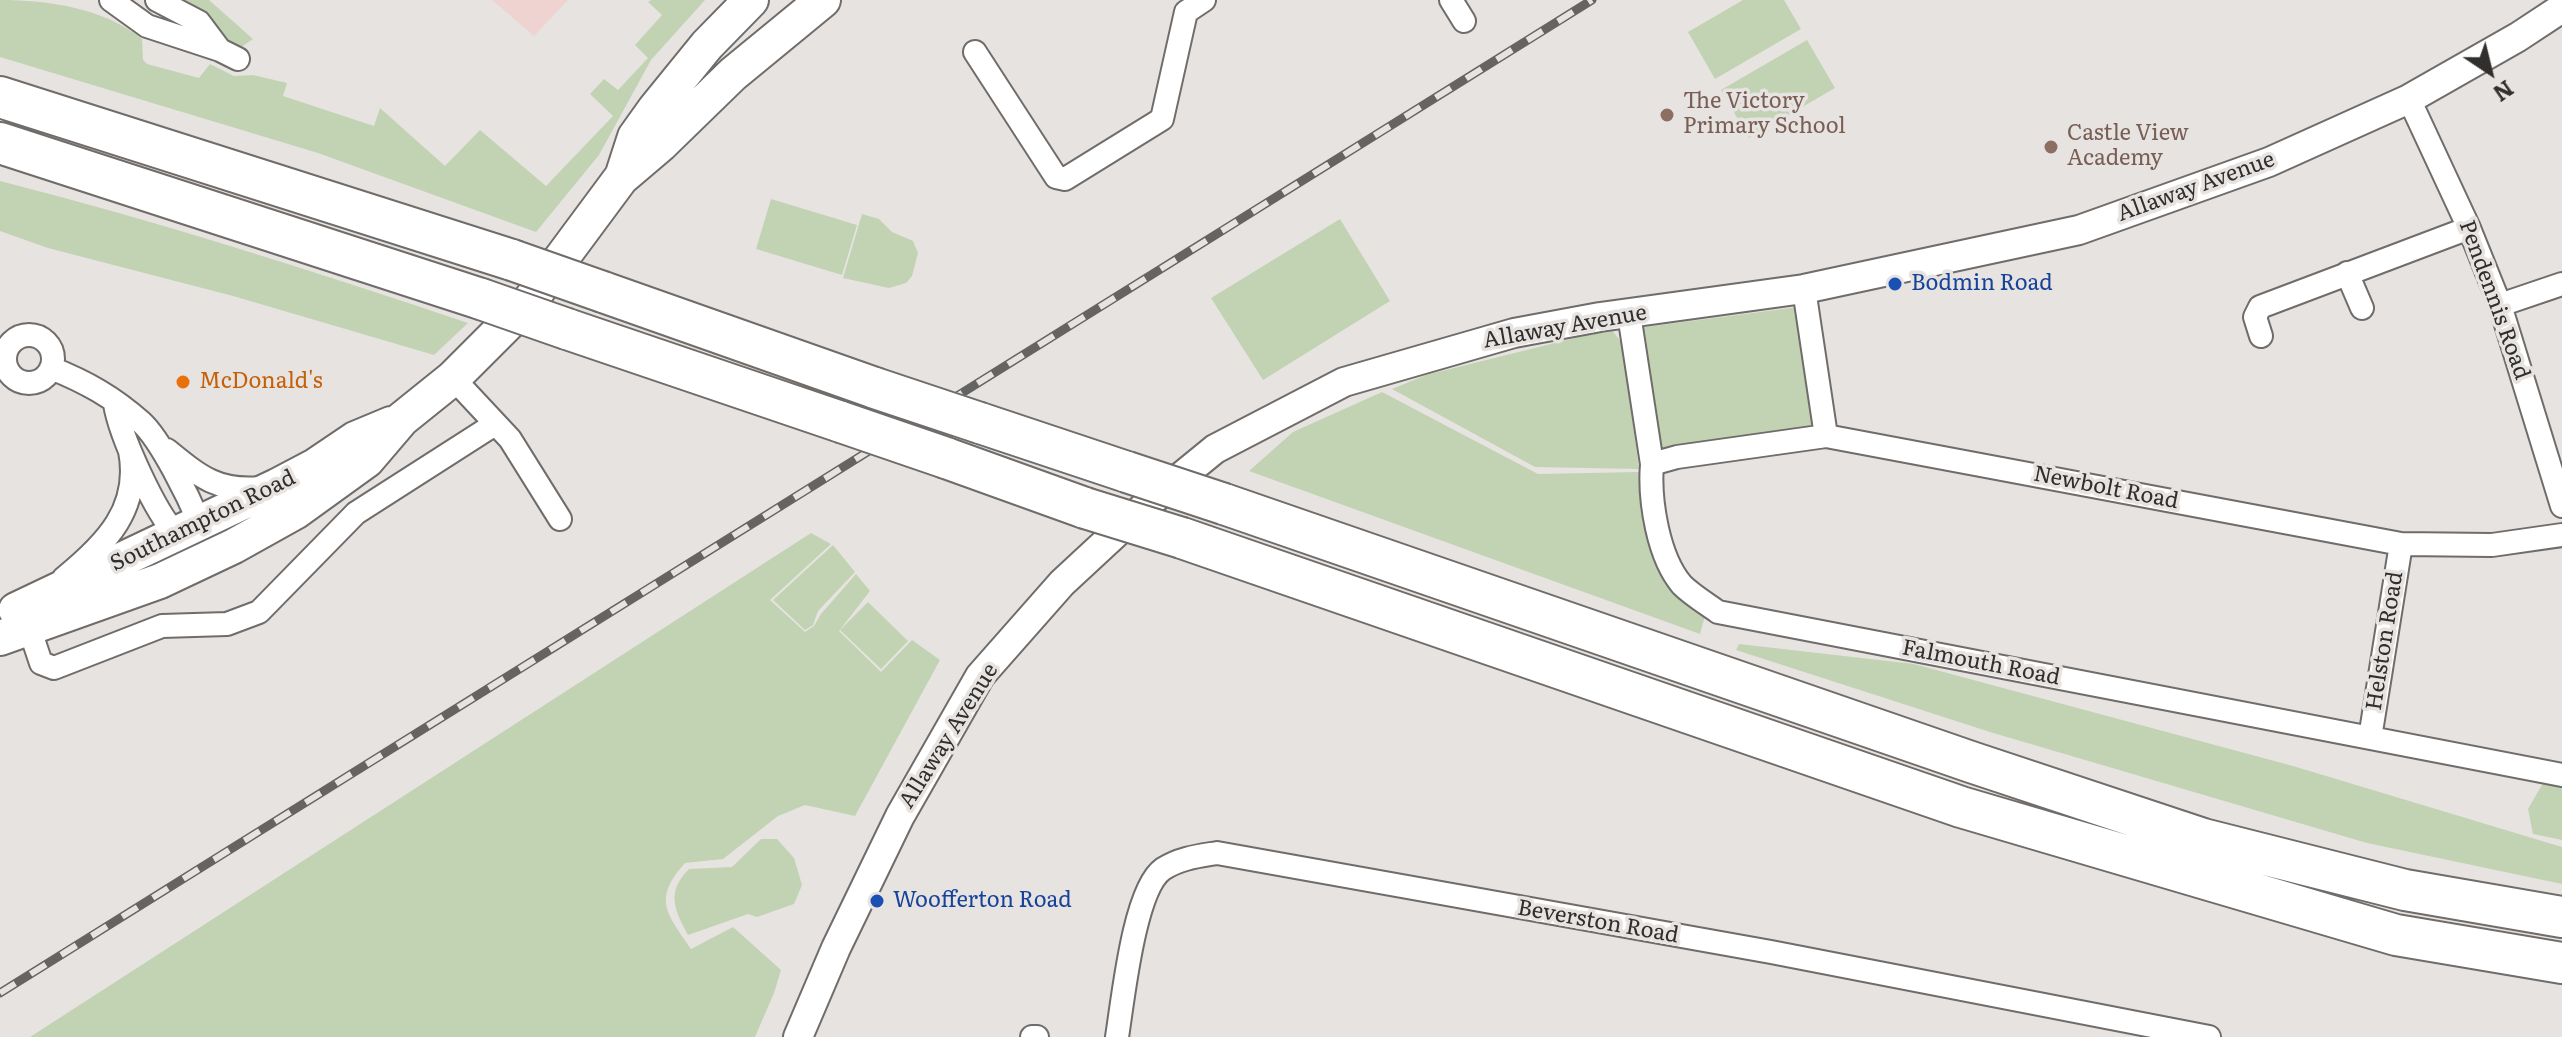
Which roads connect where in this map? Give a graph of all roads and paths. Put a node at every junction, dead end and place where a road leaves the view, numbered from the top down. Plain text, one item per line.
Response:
1 (111, 0) edge
2 (157, 0) edge
3 (728, 0) edge
4 (751, 0) edge
5 (823, 0) edge
6 (1204, 0) edge
7 (1451, 0) edge
8 (2562, 8) edge
9 (799, 12) edge
10 (1464, 21) dead end
11 (975, 52) dead end
12 (680, 78) junction
13 (0, 97) edge
14 (2409, 99) junction
15 (0, 143) edge
16 (621, 178) junction
17 (2469, 228) junction
18 (2347, 273) junction
19 (2562, 284) edge
20 (1804, 289) junction
21 (2500, 305) junction
22 (2362, 308) dead end
23 (1629, 314) junction
24 (2261, 336) dead end
25 (2, 359) edge
26 (51, 368) junction
27 (453, 378) junction
28 (115, 404) junction
29 (402, 419) junction
30 (495, 424) junction
31 (1826, 436) junction
32 (154, 439) junction
33 (130, 451) junction
34 (1652, 464) junction
35 (277, 486) junction
36 (2562, 506) edge
37 (560, 519) dead end
38 (2562, 535) edge
39 (190, 543) junction
40 (2401, 544) junction
41 (13, 620) edge
42 (2370, 738) junction
43 (2562, 775) edge
44 (2562, 917) edge
45 (2562, 963) edge
46 (798, 1037) edge
47 (1117, 1037) edge
48 (2209, 1037) edge

1 - 2 street
3 - 12 street
4 - 12 main road, Southampton Road
5 - 9 main road, Southampton Road
6 - 11 street
7 - 10 street
8 - 14 street, Allaway Avenue
9 - 16 main road, Southampton Road
12 - 16 main road, Southampton Road
13 - 44 highway, bridge
14 - 17 street, Pendennis Road
14 - 20 street, Allaway Avenue
15 - 45 highway, bridge
16 - 27 main road, Southampton Road
17 - 18 street
17 - 21 street, Pendennis Road
18 - 22 street
18 - 24 street
19 - 21 street
20 - 23 street, Allaway Avenue
20 - 31 street
21 - 36 street, Pendennis Road
23 - 34 street, Falmouth Road
23 - 46 street, Allaway Avenue
25 - 26 street
25 - 26 street
26 - 28 street
27 - 29 main road, Southampton Road
27 - 30 street
28 - 32 street
28 - 33 street
29 - 35 main road, Southampton Road
29 - 39 main road, Southampton Road
30 - 37 street
30 - 41 street
31 - 34 street, Newbolt Road
31 - 40 street, Newbolt Road
32 - 35 street
32 - 39 street
33 - 39 street
33 - 41 street
34 - 42 street, Falmouth Road
35 - 39 main road, Southampton Road
38 - 40 street, Newbolt Road
39 - 41 main road, Southampton Road
40 - 42 street, Helston Road
42 - 43 street, Falmouth Road
47 - 48 street, Beverston Road

